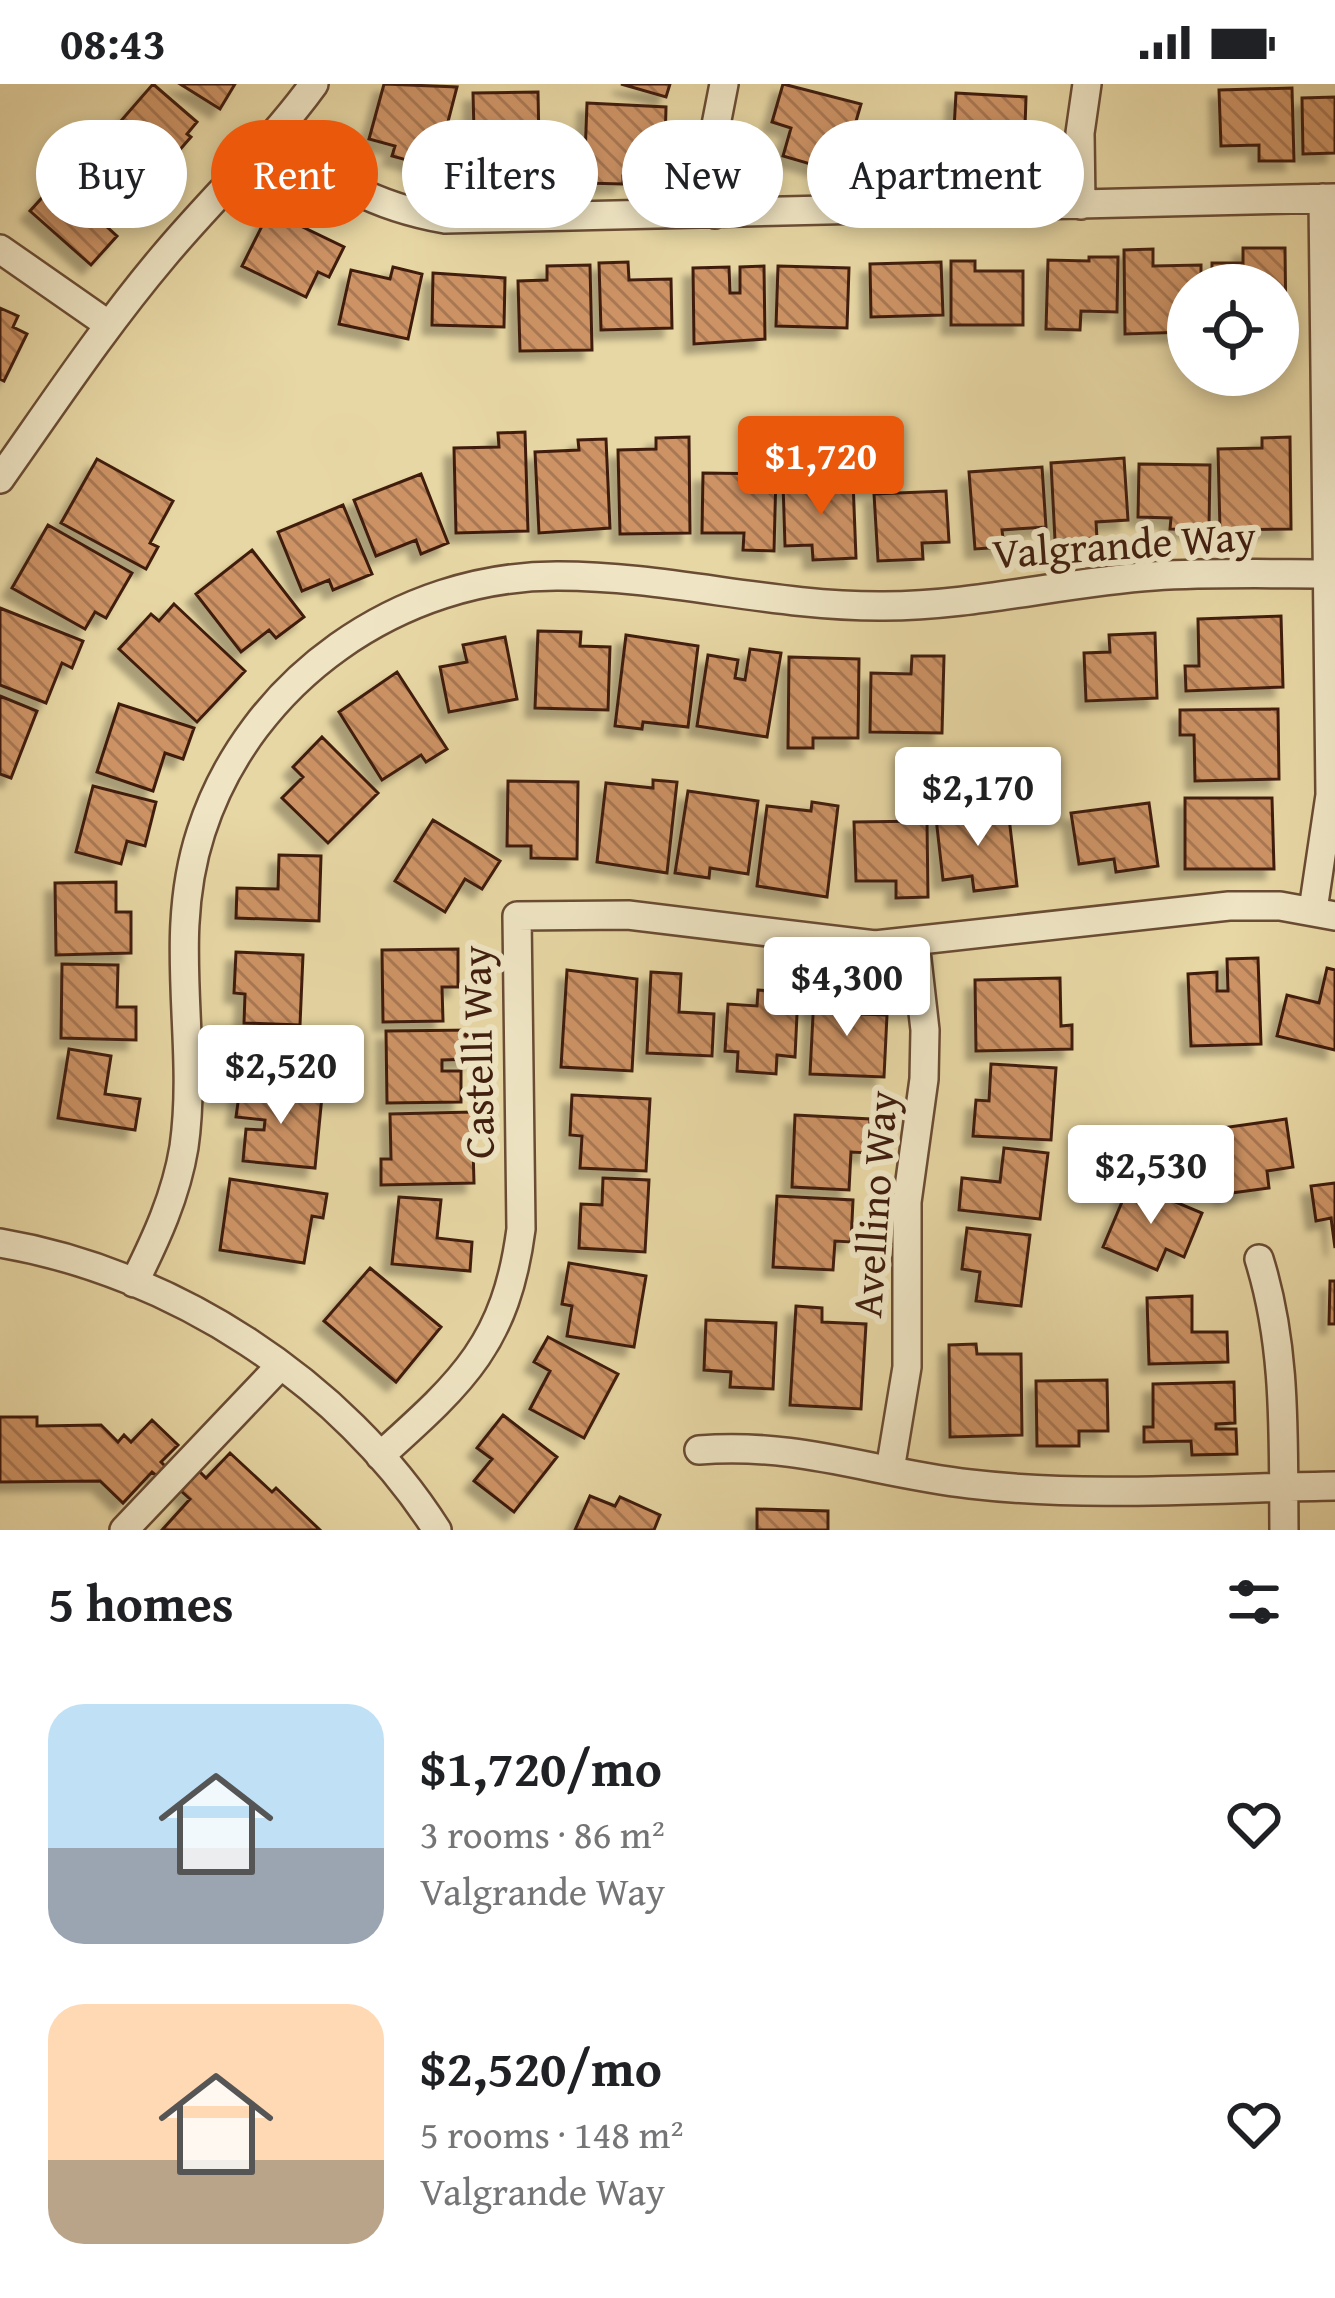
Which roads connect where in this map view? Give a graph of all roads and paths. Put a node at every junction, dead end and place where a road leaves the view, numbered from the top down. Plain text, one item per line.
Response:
1 (314, 84) edge
2 (724, 84) edge
3 (1087, 84) edge
4 (286, 120) edge
5 (717, 120) edge
6 (1082, 120) edge
7 (1329, 198) edge
8 (378, 203) edge
9 (211, 204) edge
10 (1084, 205) edge
11 (622, 216) edge
12 (0, 249) edge
13 (109, 325) junction
14 (0, 478) edge
15 (1331, 574) edge
16 (1324, 913) edge
17 (915, 942) junction
18 (0, 1243) edge
19 (1259, 1259) dead end
20 (134, 1282) junction
21 (280, 1366) junction
22 (699, 1450) dead end
23 (380, 1456) junction
24 (890, 1470) junction
25 (1335, 1486) edge
26 (1283, 1487) junction
27 (124, 1530) edge
28 (437, 1530) edge
29 (1284, 1530) edge

1 - 4 street
2 - 5 street
3 - 6 street
7 - 10 street
7 - 15 street
8 - 11 street
9 - 13 street
12 - 13 street
13 - 14 street
15 - 16 street
15 - 20 street, Valgrande Way
16 - 17 street, Castelli Way
17 - 23 street, Castelli Way
17 - 24 street, Avellino Way
18 - 20 street
19 - 26 street
20 - 21 street
21 - 23 street
21 - 27 street
22 - 24 street
23 - 28 street
24 - 26 street
25 - 26 street
26 - 29 street

